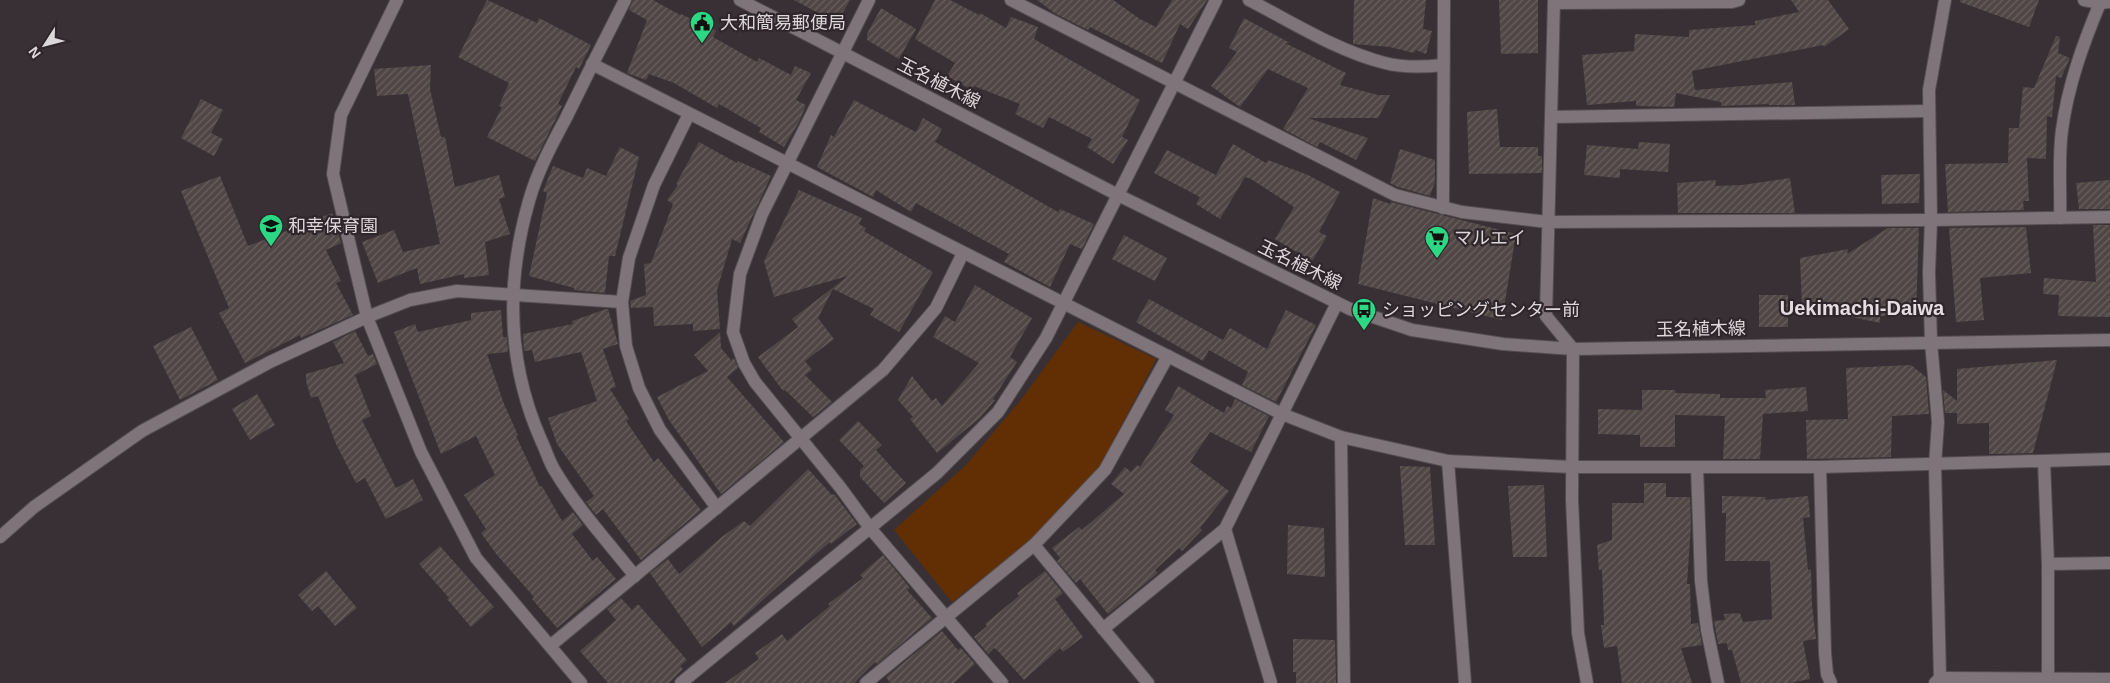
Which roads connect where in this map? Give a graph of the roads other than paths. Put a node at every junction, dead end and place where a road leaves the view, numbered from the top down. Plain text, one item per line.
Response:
1 (397, 0) edge
2 (625, 0) edge
3 (740, 0) edge
4 (870, 0) edge
5 (1011, 0) edge
6 (1216, 0) edge
7 (1248, 0) edge
8 (1444, 0) edge
9 (1739, 0) edge
10 (1945, 0) edge
11 (2084, 0) edge
12 (1554, 2) edge
13 (2105, 2) edge
14 (842, 53) junction
15 (592, 64) junction
16 (1443, 65) junction
17 (1174, 82) junction
18 (1929, 111) junction
19 (689, 114) junction
20 (1551, 117) junction
21 (787, 164) junction
22 (1118, 194) junction
23 (1443, 208) junction
24 (2110, 217) edge
25 (2060, 218) junction
26 (1931, 220) junction
27 (1548, 222) junction
28 (963, 253) junction
29 (512, 296) junction
30 (622, 302) junction
31 (1338, 302) junction
32 (1064, 303) junction
33 (367, 317) junction
34 (2110, 340) edge
35 (1932, 342) junction
36 (1574, 349) junction
37 (1168, 356) junction
38 (1282, 414) junction
39 (1341, 437) junction
40 (801, 438) junction
41 (2110, 459) edge
42 (1448, 461) junction
43 (2044, 461) junction
44 (1935, 465) junction
45 (1572, 467) junction
46 (1697, 467) junction
47 (1820, 467) junction
48 (717, 508) junction
49 (870, 528) junction
50 (1225, 529) junction
51 (0, 537) edge
52 (1034, 545) junction
53 (2110, 563) edge
54 (2048, 564) junction
55 (635, 576) junction
56 (945, 617) junction
57 (1103, 629) junction
58 (550, 646) junction
59 (2048, 679) junction
60 (2110, 679) edge
61 (1938, 680) edge
62 (581, 683) edge
63 (681, 683) edge
64 (867, 683) edge
65 (1002, 683) edge
66 (1148, 683) edge
67 (1270, 683) edge
68 (1344, 683) edge
69 (1465, 683) edge
70 (1587, 683) edge
71 (1718, 683) edge
72 (1831, 683) edge

1 - 33 street
2 - 15 street
3 - 14 street, 玉名植木線
4 - 14 street
5 - 17 street
6 - 17 street
7 - 16 street
8 - 16 street
9 - 12 street
10 - 18 street
11 - 13 street
12 - 20 street
13 - 25 street
14 - 21 street
14 - 22 street, 玉名植木線
15 - 19 street
15 - 29 street
16 - 23 street
17 - 22 street
17 - 23 street
18 - 20 street
18 - 26 street
19 - 21 street
19 - 30 street
20 - 27 street
21 - 28 street
21 - 40 street
22 - 31 street, 玉名植木線
22 - 32 street
23 - 27 street
24 - 25 street
25 - 26 street
26 - 27 street
26 - 35 street
27 - 36 street
28 - 32 street
28 - 40 street
29 - 30 street
29 - 33 street
29 - 55 street
30 - 48 street
31 - 36 street, 玉名植木線
31 - 38 street
32 - 37 street
32 - 49 street
33 - 51 street
33 - 58 street
34 - 35 street, 玉名植木線
35 - 36 street, 玉名植木線
35 - 44 street
36 - 45 street
37 - 38 street
37 - 52 street
38 - 39 street
38 - 50 street
39 - 42 street
39 - 68 street
40 - 48 street
40 - 49 street
41 - 43 street
42 - 45 street
42 - 69 street
43 - 44 street
43 - 54 street
44 - 47 street
44 - 61 street
45 - 46 street
45 - 70 street
46 - 47 street
46 - 71 street
47 - 72 street
48 - 55 street
49 - 56 street
49 - 63 street
50 - 57 street
50 - 67 street
52 - 56 street
52 - 57 street
53 - 54 street
54 - 59 street
55 - 58 street
56 - 64 street
56 - 65 street
57 - 66 street
58 - 62 street
59 - 60 street
59 - 61 street

